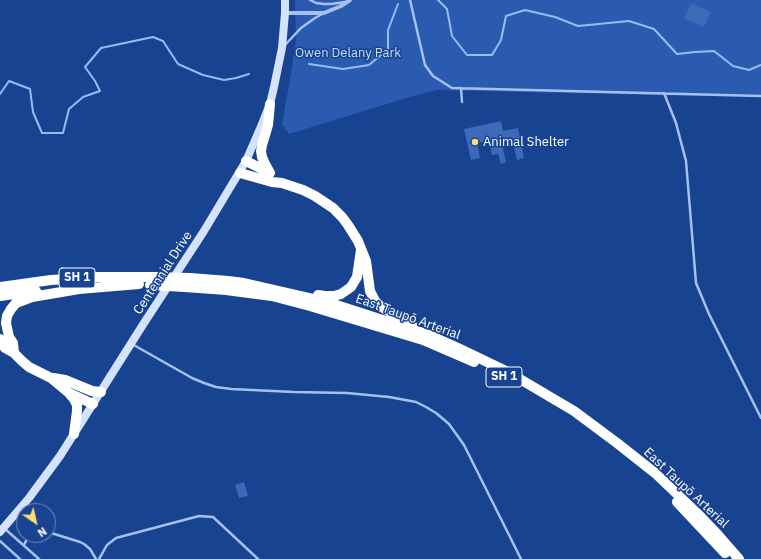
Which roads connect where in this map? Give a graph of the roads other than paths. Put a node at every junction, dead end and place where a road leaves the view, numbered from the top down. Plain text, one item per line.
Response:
1 (285, 0) edge
2 (310, 0) edge
3 (350, 0) edge
4 (410, 0) edge
5 (285, 13) junction
6 (324, 13) junction
7 (282, 48) junction
8 (461, 88) junction
9 (664, 93) junction
10 (761, 96) edge
11 (462, 102) dead end
12 (270, 104) junction
13 (246, 161) junction
14 (240, 173) junction
15 (270, 173) junction
16 (282, 183) junction
17 (361, 250) junction
18 (152, 281) junction
19 (188, 283) junction
20 (139, 284) junction
21 (244, 284) junction
22 (0, 286) edge
23 (0, 296) edge
24 (429, 335) junction
25 (0, 339) edge
26 (132, 343) junction
27 (14, 353) junction
28 (51, 378) junction
29 (100, 392) junction
30 (70, 393) junction
31 (93, 404) junction
32 (761, 418) edge
33 (74, 434) junction
34 (2, 530) edge
35 (56, 535) edge
36 (0, 541) edge
37 (26, 543) edge
38 (24, 546) junction
39 (20, 559) edge
40 (39, 559) edge
41 (96, 559) edge
42 (99, 559) edge
43 (258, 559) edge
44 (521, 559) edge
45 (731, 559) edge
46 (739, 559) edge

1 - 5 main road, Centennial Drive
2 - 3 lane
3 - 6 street
4 - 8 lane
5 - 6 street
5 - 7 main road, Centennial Drive
6 - 7 lane
7 - 12 main road, Centennial Drive
8 - 9 lane
8 - 11 lane
9 - 10 lane
9 - 32 lane
12 - 13 main road, Centennial Drive
12 - 15 highway
13 - 14 main road, Centennial Drive
13 - 15 highway
14 - 16 highway
14 - 26 main road, Centennial Drive
15 - 16 highway
16 - 17 highway
17 - 21 highway
17 - 24 highway
18 - 19 highway, East Taupō Arterial / SH 1, bridge
18 - 20 highway, East Taupō Arterial / SH 1
18 - 22 highway, East Taupō Arterial / SH 1
19 - 21 highway, East Taupō Arterial / SH 1
19 - 45 highway, East Taupō Arterial / SH 1
20 - 23 highway, East Taupō Arterial / SH 1
20 - 27 highway
21 - 24 highway, East Taupō Arterial / SH 1
24 - 46 highway, East Taupō Arterial / SH 1
25 - 27 highway
26 - 29 main road, Centennial Drive
26 - 44 lane
27 - 28 highway
28 - 29 highway
28 - 30 highway
29 - 31 main road, Centennial Drive
30 - 31 highway
30 - 33 highway
31 - 33 main road, Centennial Drive
33 - 34 main road, Centennial Drive
34 - 38 lane
35 - 41 lane
36 - 39 lane
37 - 38 lane
38 - 40 lane
42 - 43 lane

